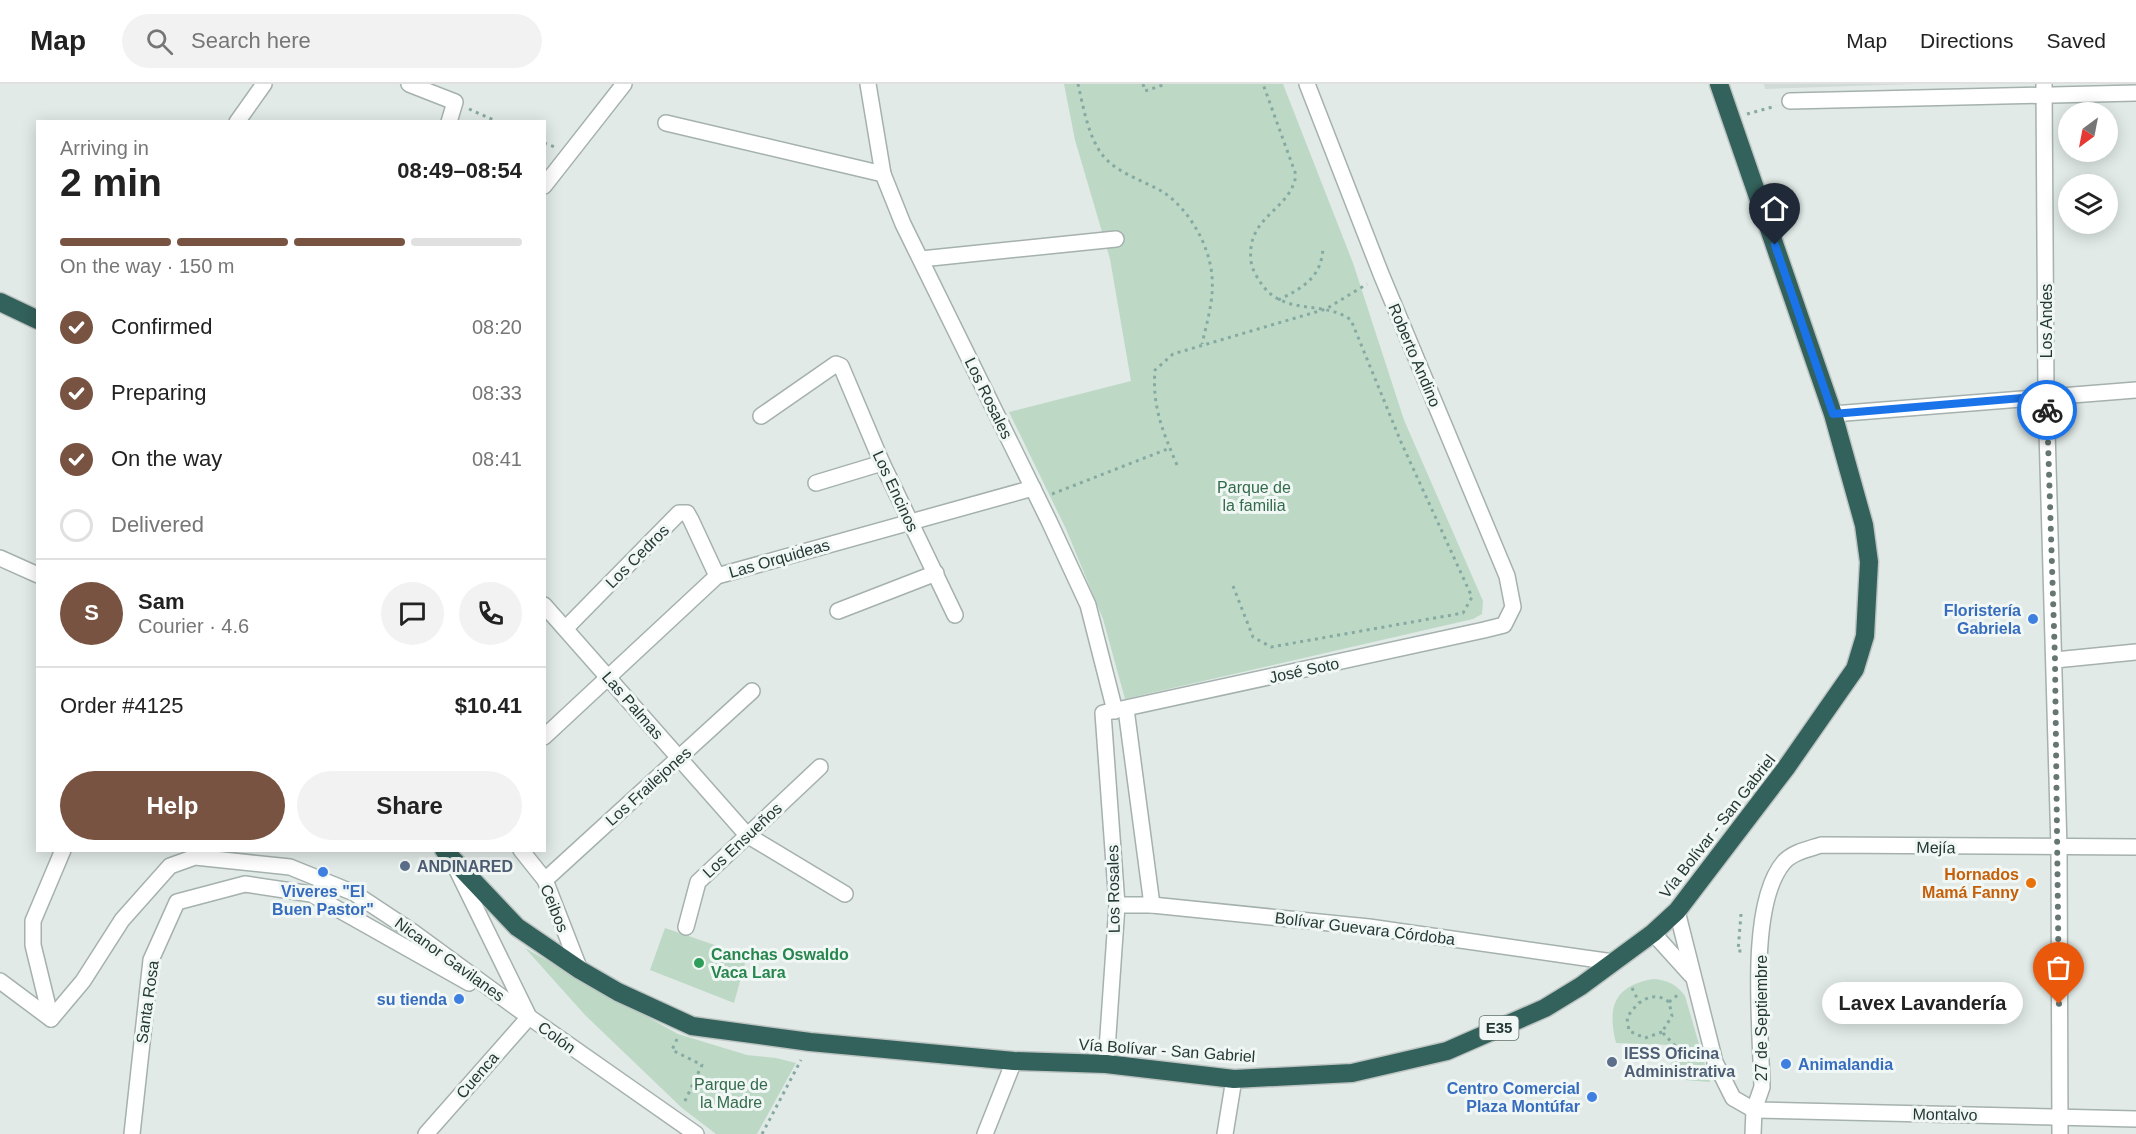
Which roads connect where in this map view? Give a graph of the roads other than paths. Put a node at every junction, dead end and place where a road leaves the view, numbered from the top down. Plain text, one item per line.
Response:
1 (264, 84) edge
2 (409, 84) edge
3 (624, 84) edge
4 (868, 84) edge
5 (1308, 84) edge
6 (1719, 84) edge
7 (2044, 90) edge
8 (2136, 93) edge
9 (1790, 101) road end
10 (238, 120) edge
11 (450, 120) edge
12 (666, 123) dead end
13 (883, 174) junction
14 (546, 183) edge
15 (1116, 238) dead end
16 (921, 259) junction
17 (0, 302) edge
18 (36, 319) edge
19 (2136, 390) edge
20 (2046, 396) junction
21 (1833, 414) junction
22 (761, 416) dead end
23 (882, 463) junction
24 (816, 483) dead end
25 (1036, 493) junction
26 (909, 521) junction
27 (0, 558) edge
28 (36, 573) edge
29 (936, 573) junction
30 (717, 576) junction
31 (546, 607) edge
32 (838, 610) dead end
33 (955, 615) dead end
34 (1504, 625) joint
35 (566, 628) junction
36 (2136, 652) edge
37 (2055, 660) junction
38 (609, 677) junction
39 (752, 691) dead end
40 (1115, 711) junction
41 (546, 735) edge
42 (679, 758) junction
43 (820, 767) dead end
44 (747, 835) junction
45 (2136, 847) edge
46 (2059, 848) junction
47 (62, 852) edge
48 (523, 852) edge
49 (448, 857) edge
50 (544, 880) junction
51 (845, 894) dead end
52 (1767, 901) joint
53 (1117, 905) junction
54 (1152, 905) junction
55 (1677, 911) junction
56 (686, 927) dead end
57 (1653, 933) junction
58 (1613, 962) junction
59 (580, 970) junction
60 (1693, 977) junction
61 (0, 981) edge
62 (529, 1017) junction
63 (51, 1019) junction
64 (1014, 1061) junction
65 (1106, 1065) junction
66 (1234, 1078) junction
67 (1754, 1110) junction
68 (2059, 1116) junction
69 (2136, 1119) edge
70 (428, 1133) edge
71 (132, 1134) edge
72 (696, 1134) edge
73 (986, 1134) edge
74 (1225, 1134) edge
75 (1754, 1134) edge
76 (2060, 1134) edge

1 - 10 street
2 - 11 street
3 - 14 street
4 - 13 street, Los Rosales
5 - 34 street, Roberto Andino
6 - 21 highway, Vía Bolívar - San Gabriel / E35
7 - 8 street
7 - 9 street
7 - 20 street, Los Andes
12 - 13 street
13 - 16 street, Los Rosales
15 - 16 street
16 - 25 street, Los Rosales
17 - 18 highway
19 - 20 street
20 - 21 street
20 - 37 street, Los Andes
21 - 55 highway, Vía Bolívar - San Gabriel / E35
22 - 23 street, Los Encinos
23 - 24 street
23 - 26 street, Los Encinos
25 - 26 street, Las Orquideas
25 - 40 street, Los Rosales
26 - 29 street, Los Encinos
26 - 30 street, Las Orquideas
27 - 28 street
29 - 32 street
29 - 33 street, Los Encinos
30 - 35 street, Los Cedros
30 - 38 street, Las Orquideas
31 - 35 street, Las Palmas
34 - 40 street, José Soto
35 - 38 street, Las Palmas
36 - 37 street
37 - 46 street, Los Andes
38 - 41 street, Las Orquideas
38 - 42 street, Las Palmas
39 - 42 street, Los Frailejones
40 - 53 street, Los Rosales
40 - 54 street
42 - 44 street, Las Palmas
42 - 50 street, Los Frailejones
43 - 44 street, Los Ensueños
44 - 51 street, Las Palmas
44 - 56 street, Los Ensueños
45 - 46 street, Mejía
46 - 52 street, Mejía
46 - 68 street, Los Andes
47 - 63 street
48 - 50 street, Ceibos
49 - 59 highway, Vía Bolívar - San Gabriel / E35
49 - 62 street, Colón
50 - 59 street, Ceibos
52 - 67 street, 27 de Septiembre
53 - 54 street, Bolívar Guevara Córdoba
53 - 65 street, Los Rosales
54 - 58 street, Bolívar Guevara Córdoba
55 - 57 highway, Vía Bolívar - San Gabriel / E35
55 - 60 street
57 - 58 highway, Vía Bolívar - San Gabriel / E35
57 - 60 street
58 - 66 highway, Vía Bolívar - San Gabriel / E35
59 - 64 highway, Vía Bolívar - San Gabriel / E35
60 - 67 street
61 - 63 street
62 - 63 street, Nicanor Gavilanes
62 - 70 street, Cuenca
62 - 71 street, Santa Rosa
62 - 72 street, Colón
64 - 65 highway, Vía Bolívar - San Gabriel / E35
64 - 73 street
65 - 66 highway, Vía Bolívar - San Gabriel / E35
66 - 74 street
67 - 68 street, Montalvo
67 - 75 street, 27 de Septiembre
68 - 69 street, Montalvo
68 - 76 street, Los Andes

